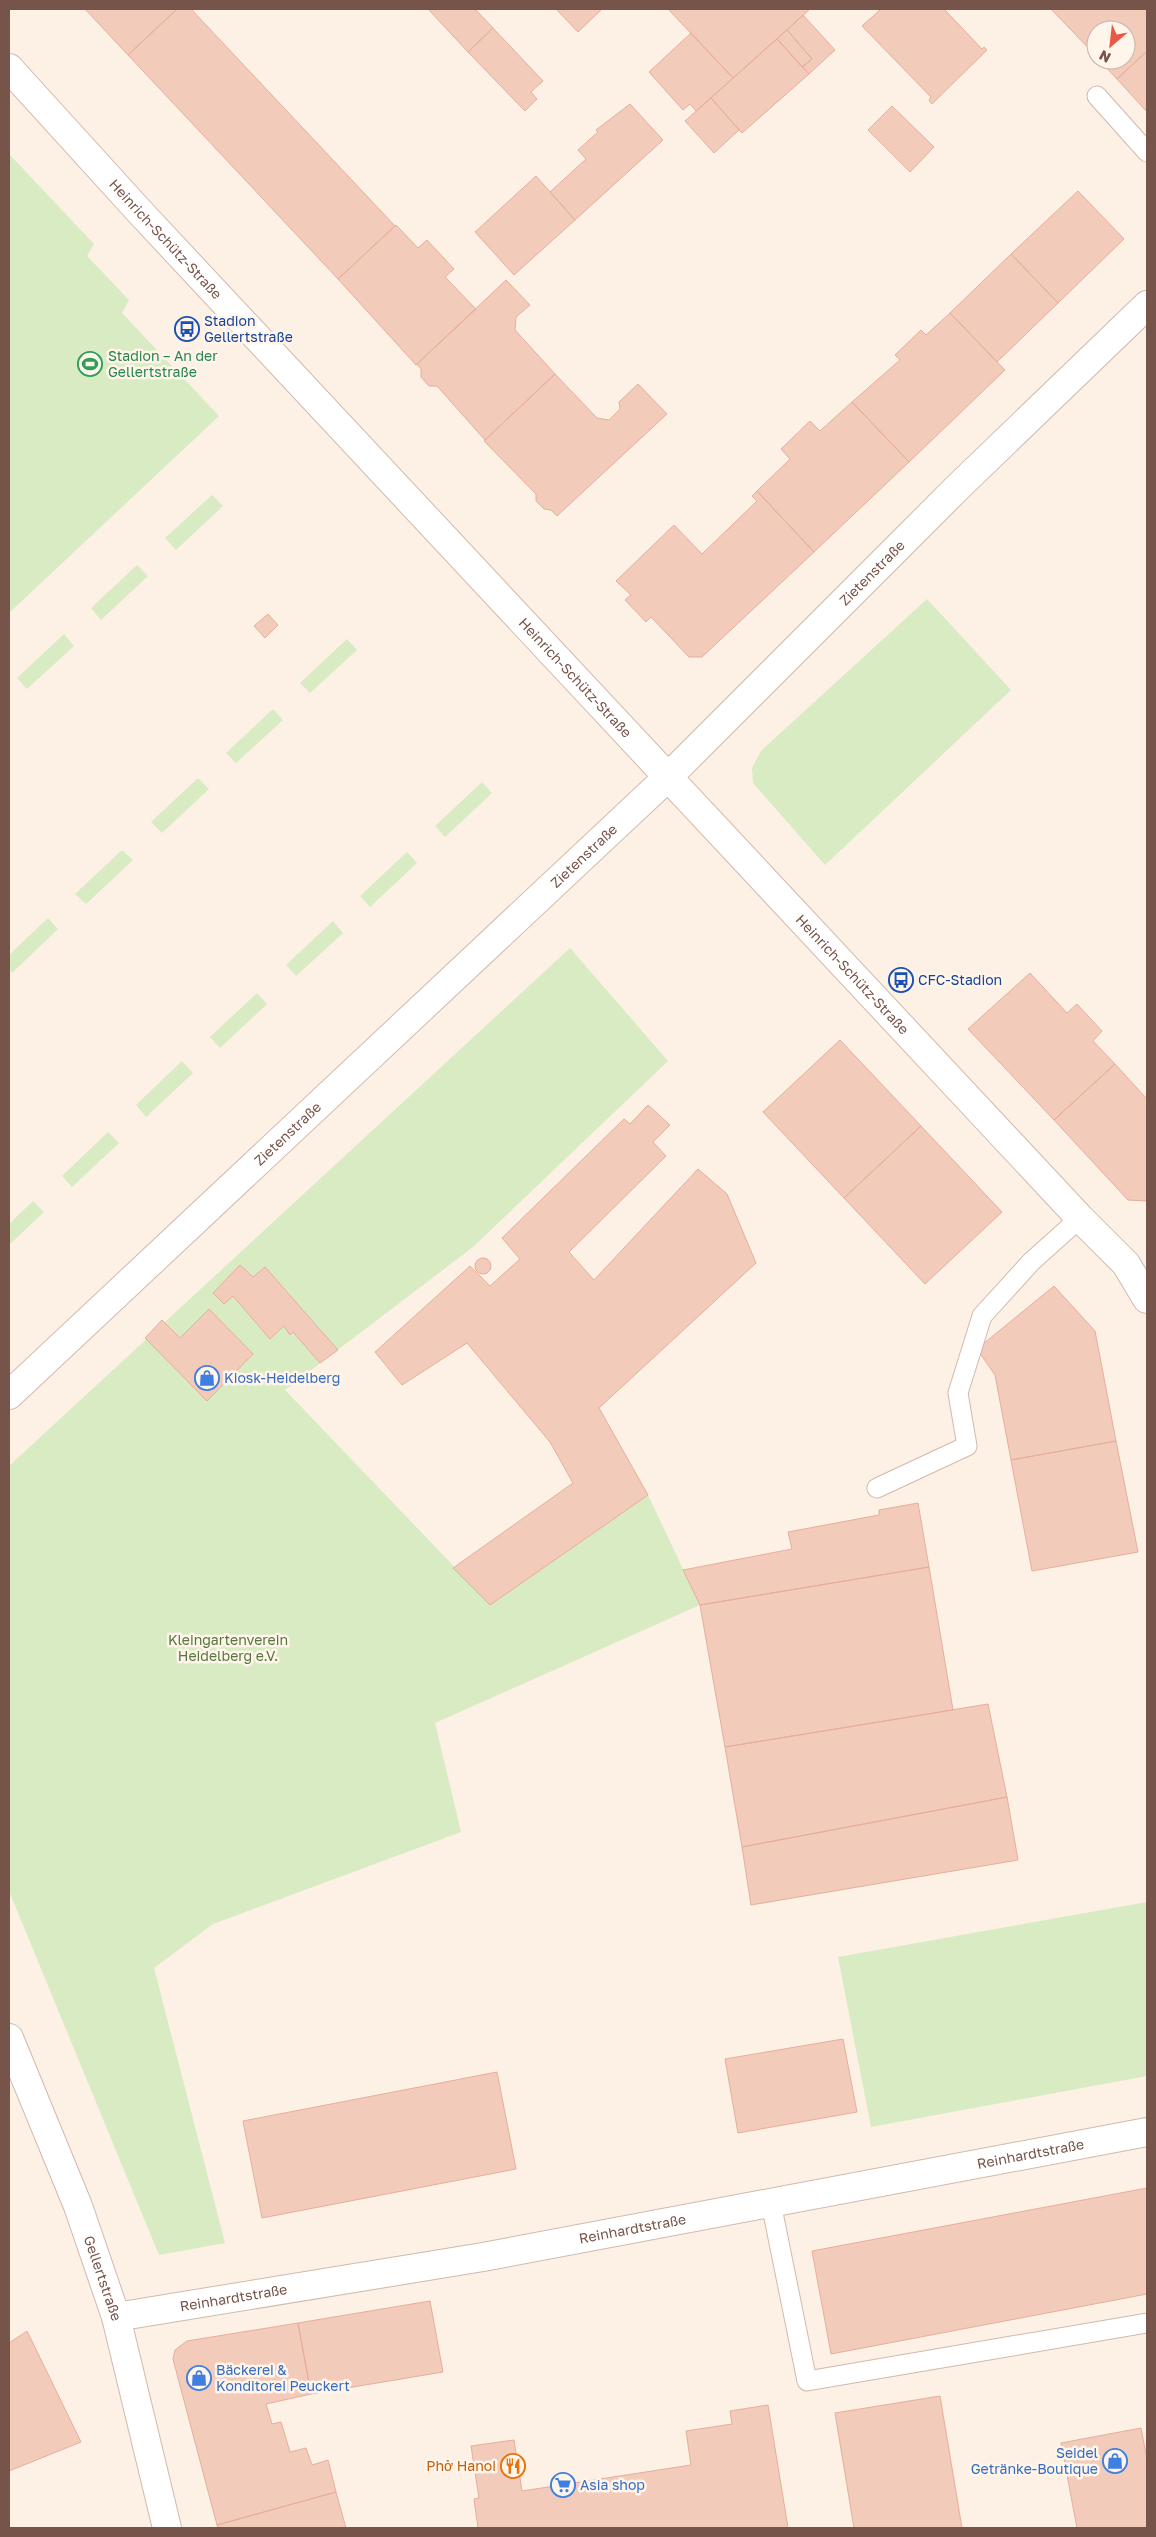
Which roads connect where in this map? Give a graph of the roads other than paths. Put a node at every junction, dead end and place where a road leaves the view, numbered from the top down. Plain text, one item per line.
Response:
1 (9, 68) edge
2 (1096, 96) dead end
3 (1147, 152) edge
4 (1147, 305) edge
5 (668, 778) junction
6 (1080, 1218) junction
7 (1145, 1290) edge
8 (9, 1395) edge
9 (877, 1488) dead end
10 (9, 2038) edge
11 (1147, 2132) edge
12 (771, 2203) junction
13 (116, 2317) junction
14 (1147, 2323) edge
15 (167, 2528) edge

1 - 5 street, Heinrich-Schütz-Straße
2 - 3 lane
4 - 5 street, Zietenstraße
5 - 6 street, Heinrich-Schütz-Straße
5 - 8 street, Zietenstraße
6 - 7 street, Heinrich-Schütz-Straße
6 - 9 lane
10 - 13 street, Gellertstraße
11 - 12 street, Reinhardtstraße
12 - 13 street, Reinhardtstraße
12 - 14 lane
13 - 15 street, Gellertstraße

